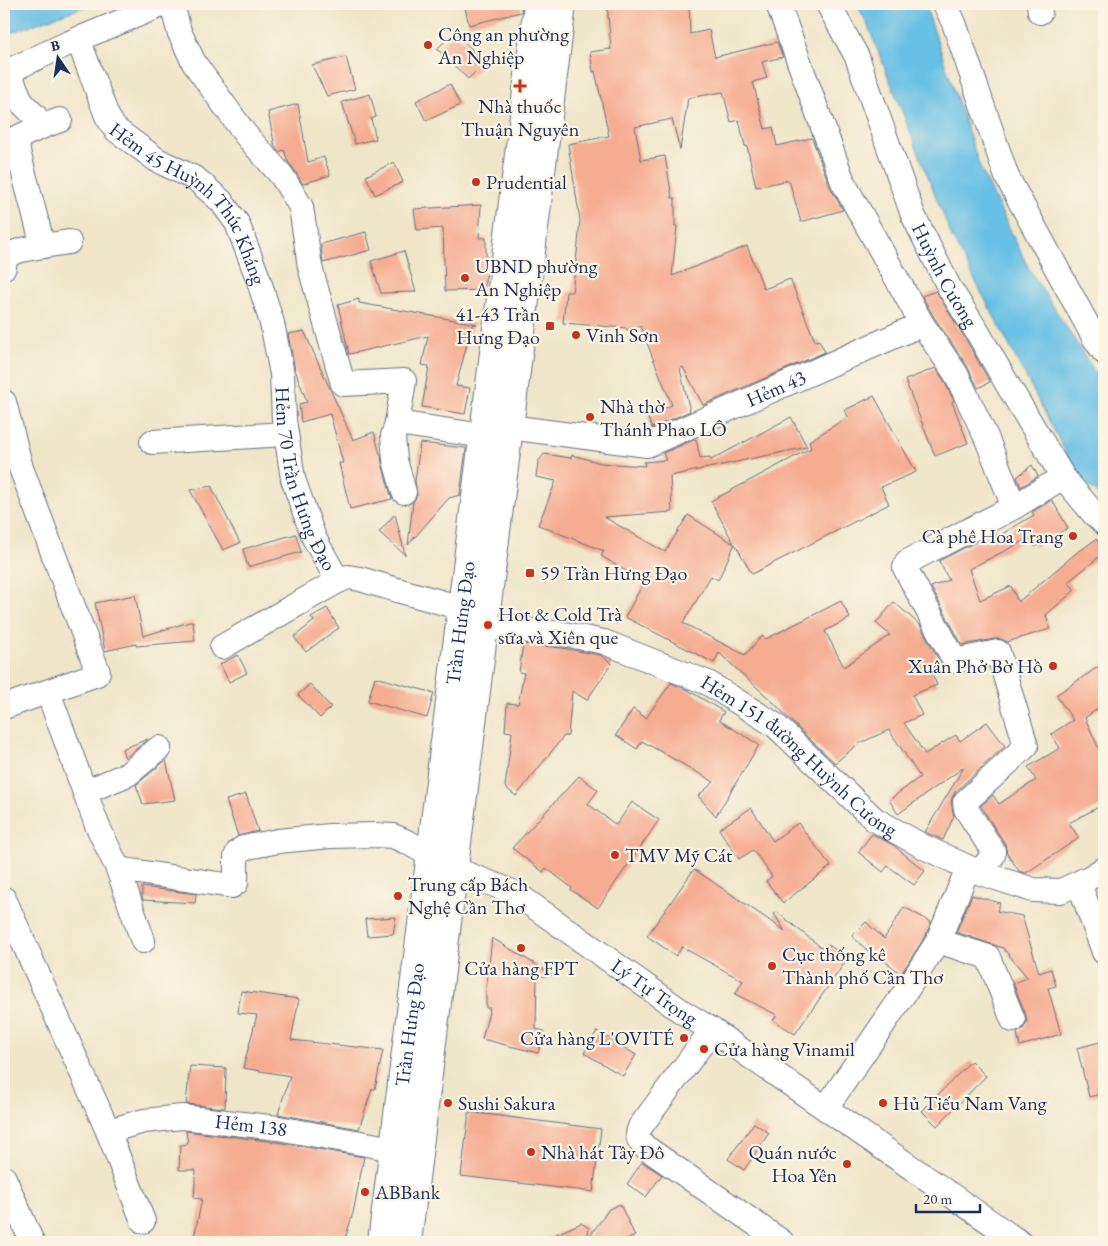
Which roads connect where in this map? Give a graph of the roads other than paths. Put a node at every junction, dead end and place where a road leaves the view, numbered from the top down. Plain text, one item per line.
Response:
1 (164, 4) edge
2 (172, 4) edge
3 (538, 4) edge
4 (562, 4) edge
5 (778, 4) edge
6 (828, 4) edge
7 (945, 4) edge
8 (78, 40) junction
9 (6, 72) edge
10 (68, 242) dead end
11 (43, 246) junction
12 (4, 267) edge
13 (922, 324) junction
14 (1104, 352) edge
15 (282, 374) joint
16 (4, 402) edge
17 (396, 423) junction
18 (509, 427) junction
19 (286, 434) junction
20 (484, 436) junction
21 (152, 442) dead end
22 (1064, 477) junction
23 (404, 492) dead end
24 (1014, 508) junction
25 (1104, 522) edge
26 (338, 581) junction
27 (462, 608) junction
28 (484, 627) junction
29 (222, 647) dead end
30 (48, 692) junction
31 (5, 702) edge
32 (159, 748) dead end
33 (84, 792) junction
34 (442, 863) junction
35 (118, 869) junction
36 (1104, 869) edge
37 (974, 870) junction
38 (1079, 882) junction
39 (4, 899) edge
40 (144, 941) dead end
41 (938, 941) junction
42 (1104, 952) edge
43 (1013, 1020) dead end
44 (712, 1030) junction
45 (826, 1108) junction
46 (108, 1131) junction
47 (394, 1148) junction
48 (4, 1178) edge
49 (143, 1221) dead end
50 (32, 1242) edge
51 (382, 1242) edge
52 (407, 1242) edge
53 (782, 1242) edge
54 (1018, 1242) edge

1 - 8 street
2 - 17 street
3 - 20 highway, Trần Hưng Đạo
4 - 18 highway, Trần Hưng Đạo
5 - 13 street
6 - 22 street, Huỳnh Cương
7 - 14 street
8 - 9 street
8 - 15 street, Hẻm 45 Huỳnh Thúc Kháng
9 - 11 street
10 - 11 street
11 - 12 street
13 - 18 street, Hẻm 43
13 - 24 street
15 - 19 street, Hẻm 70 Trần Hưng Đạo
16 - 30 street
17 - 20 street
17 - 23 street
18 - 28 highway, Trần Hưng Đạo
19 - 21 street
19 - 26 street, Hẻm 70 Trần Hưng Đạo
20 - 27 highway, Trần Hưng Đạo
22 - 24 street
22 - 25 street, Huỳnh Cương
24 - 37 street
26 - 27 street, Hẻm 70 Trần Hưng Đạo
26 - 29 street, Hẻm 70 Trần Hưng Đạo
27 - 34 highway, Trần Hưng Đạo
28 - 34 highway, Trần Hưng Đạo
28 - 37 street, Hẻm 151 đường Huỳnh Cương
30 - 31 street
30 - 33 street
32 - 33 street
33 - 35 street
34 - 35 street, Lý Tự Trọng
34 - 44 street, Lý Tự Trọng
34 - 47 highway, Trần Hưng Đạo
34 - 52 highway, Trần Hưng Đạo
35 - 40 street
36 - 38 street, Hẻm 151 đường Huỳnh Cương
37 - 38 street, Hẻm 151 đường Huỳnh Cương
37 - 41 street
38 - 42 street
39 - 46 street
41 - 43 street
41 - 45 street
44 - 45 street, Lý Tự Trọng
44 - 53 street
45 - 54 street, Lý Tự Trọng
46 - 47 street, Hẻm 138
46 - 49 street
47 - 51 highway, Trần Hưng Đạo
48 - 50 street

